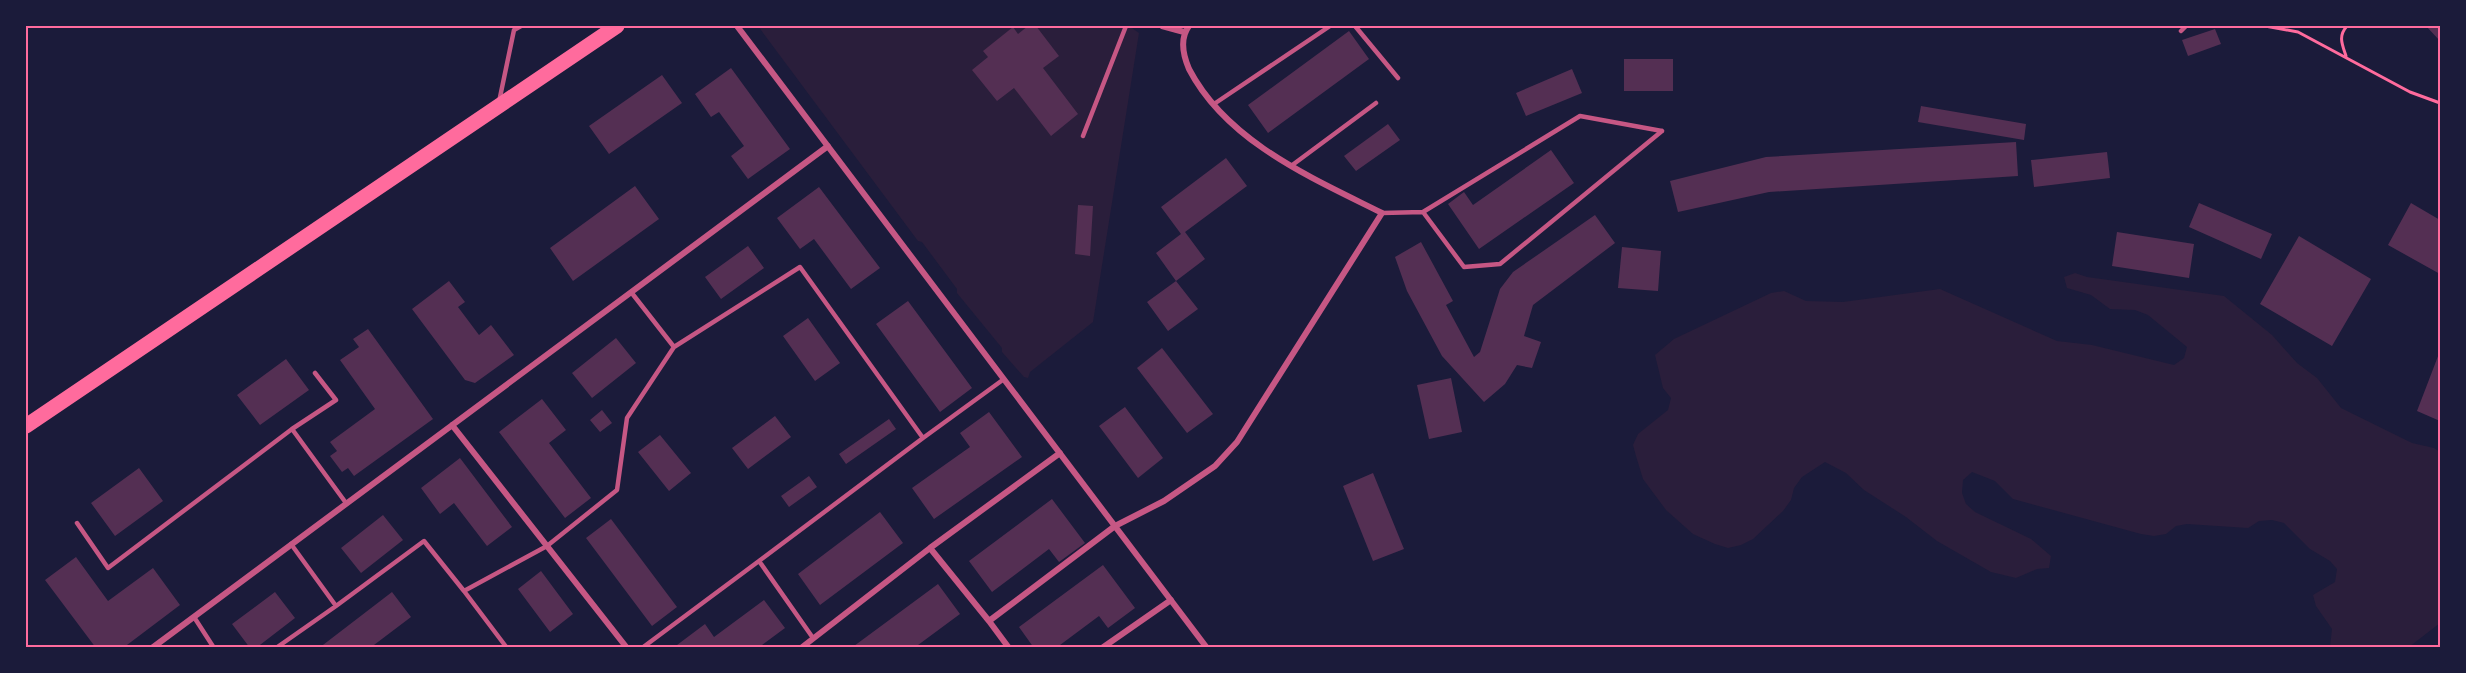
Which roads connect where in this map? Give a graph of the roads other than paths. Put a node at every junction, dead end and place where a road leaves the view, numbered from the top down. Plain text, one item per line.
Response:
1 (521, 26) edge
2 (617, 26) edge
3 (737, 26) edge
4 (1126, 26) edge
5 (1162, 26) edge
6 (1189, 26) edge
7 (1330, 26) edge
8 (1355, 26) edge
9 (2186, 26) edge
10 (2181, 30) dead end
11 (1184, 33) junction
12 (1398, 78) dead end
13 (1376, 103) dead end
14 (1214, 104) junction
15 (497, 108) junction
16 (1083, 136) dead end
17 (828, 146) junction
18 (1291, 166) junction
19 (1423, 212) junction
20 (1382, 213) junction
21 (630, 292) junction
22 (674, 347) junction
23 (315, 373) dead end
24 (1004, 379) junction
25 (452, 425) junction
26 (26, 426) edge
27 (292, 429) junction
28 (923, 438) junction
29 (1060, 453) junction
30 (346, 503) junction
31 (77, 524) dead end
32 (1115, 526) junction
33 (291, 544) junction
34 (547, 546) junction
35 (930, 548) junction
36 (759, 561) junction
37 (464, 591) junction
38 (1171, 600) junction
39 (336, 606) junction
40 (194, 617) junction
41 (989, 621) junction
42 (813, 638) junction
43 (152, 648) edge
44 (214, 648) edge
45 (276, 648) edge
46 (507, 648) edge
47 (627, 648) edge
48 (642, 648) edge
49 (801, 648) edge
50 (1009, 648) edge
51 (1102, 648) edge
52 (1207, 648) edge

1 - 15 lane
2 - 15 main road
3 - 17 street
4 - 16 lane
5 - 11 street
6 - 11 street
7 - 14 lane
8 - 12 lane
9 - 10 lane
11 - 14 street
13 - 18 lane
14 - 18 street
15 - 26 main road
17 - 21 street
17 - 24 street
18 - 20 street
19 - 19 lane
19 - 20 lane
20 - 32 street
21 - 22 lane
21 - 25 street
22 - 28 lane
22 - 34 lane
23 - 27 lane
24 - 28 lane
24 - 29 street
25 - 30 street
25 - 34 street
27 - 30 lane
27 - 31 lane
28 - 36 lane
29 - 32 street
29 - 35 street
30 - 33 street
32 - 38 street
32 - 41 street
33 - 39 lane
33 - 40 street
34 - 37 lane
34 - 47 street
35 - 41 street
35 - 42 street
36 - 42 lane
36 - 48 lane
37 - 39 lane
37 - 46 lane
38 - 51 street
38 - 52 street
39 - 45 lane
40 - 43 street
40 - 44 lane
41 - 50 street
42 - 49 street

